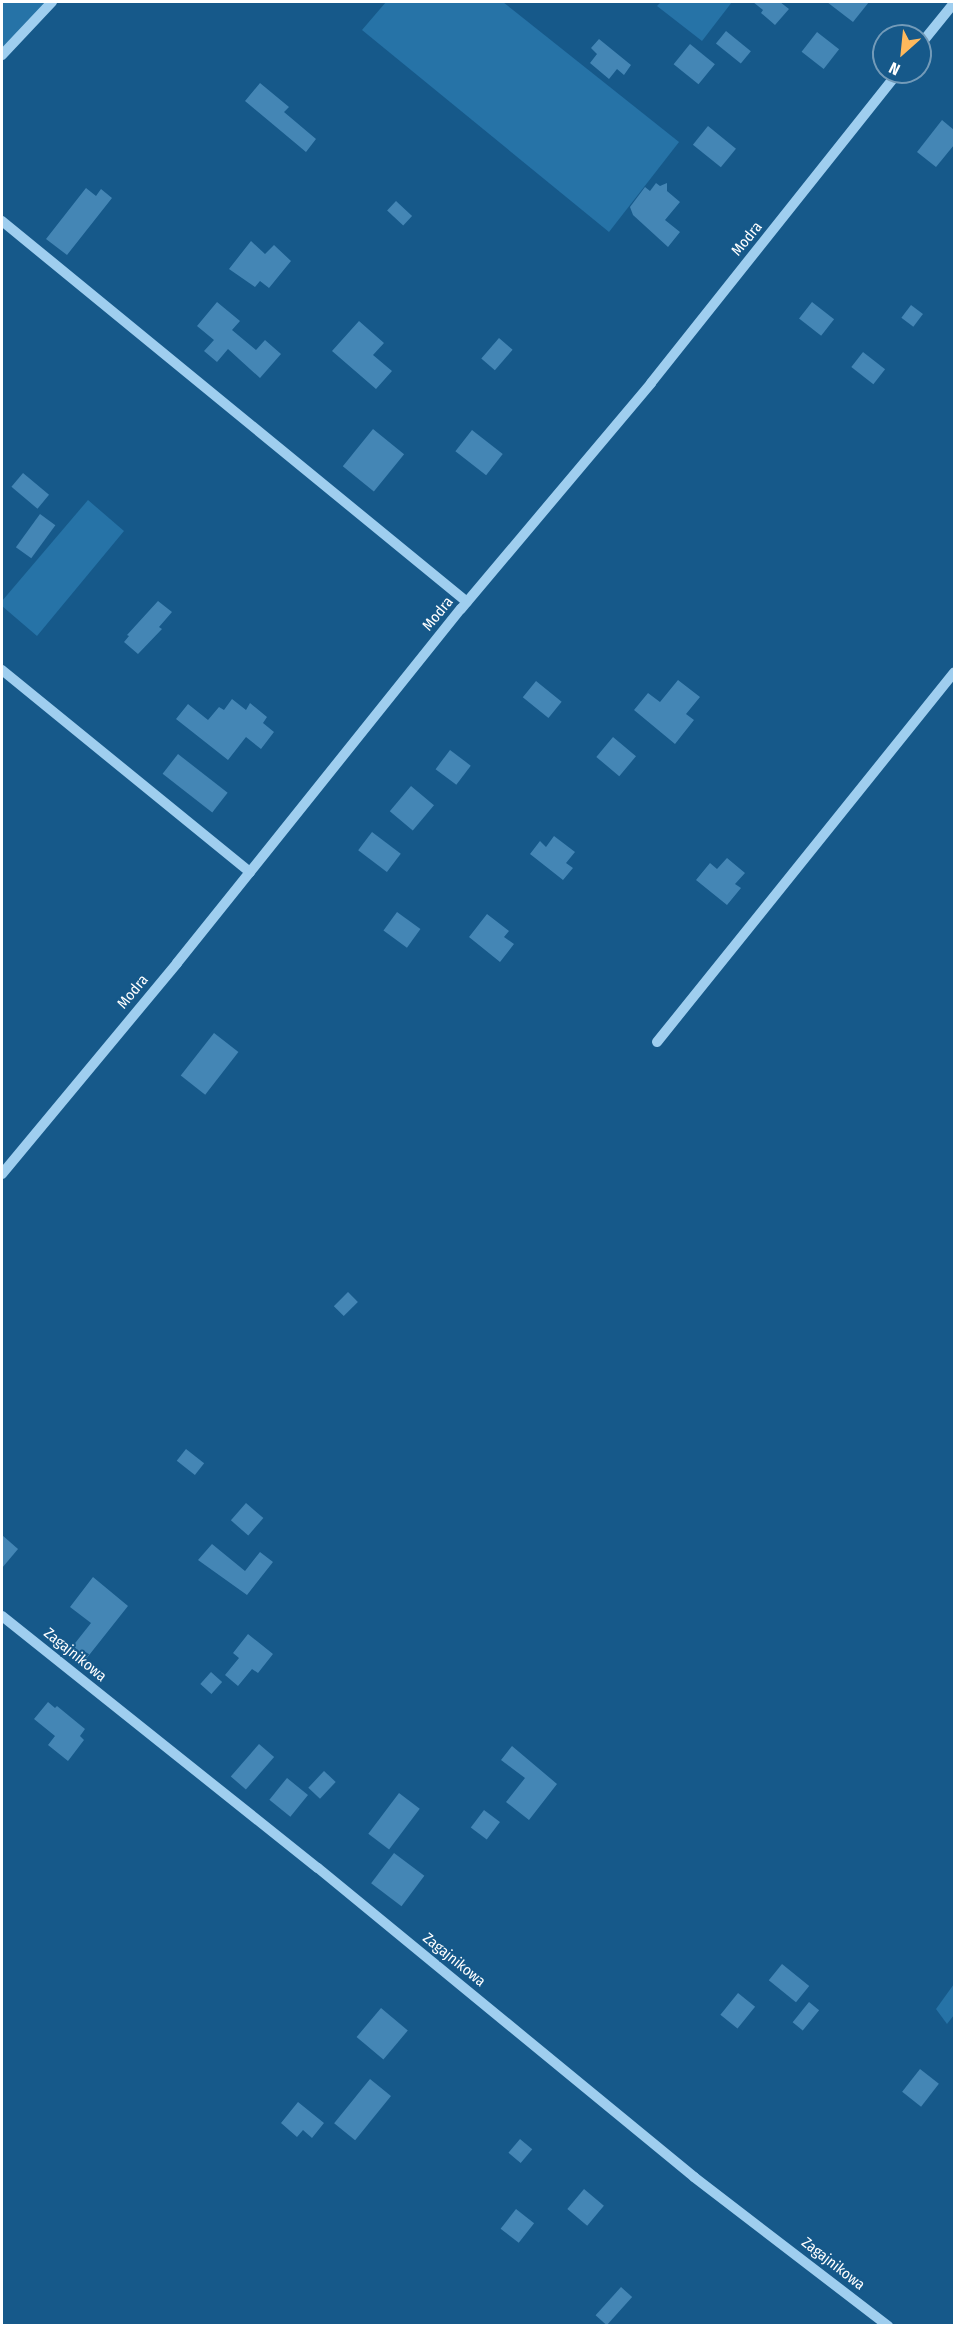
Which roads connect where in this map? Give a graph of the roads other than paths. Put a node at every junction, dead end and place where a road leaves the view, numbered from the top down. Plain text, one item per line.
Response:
1 (52, 2) edge
2 (954, 3) edge
3 (932, 30) edge
4 (2, 55) edge
5 (888, 84) edge
6 (2, 221) edge
7 (467, 602) junction
8 (2, 670) edge
9 (954, 672) edge
10 (250, 872) junction
11 (657, 1042) dead end
12 (2, 1174) edge
13 (2, 1616) edge
14 (888, 2325) edge

1 - 4 street
2 - 3 street
5 - 7 street, Modra
6 - 7 street
7 - 10 street, Modra
8 - 10 street
9 - 11 street
10 - 12 street, Modra
13 - 14 street, Zagajnikowa

